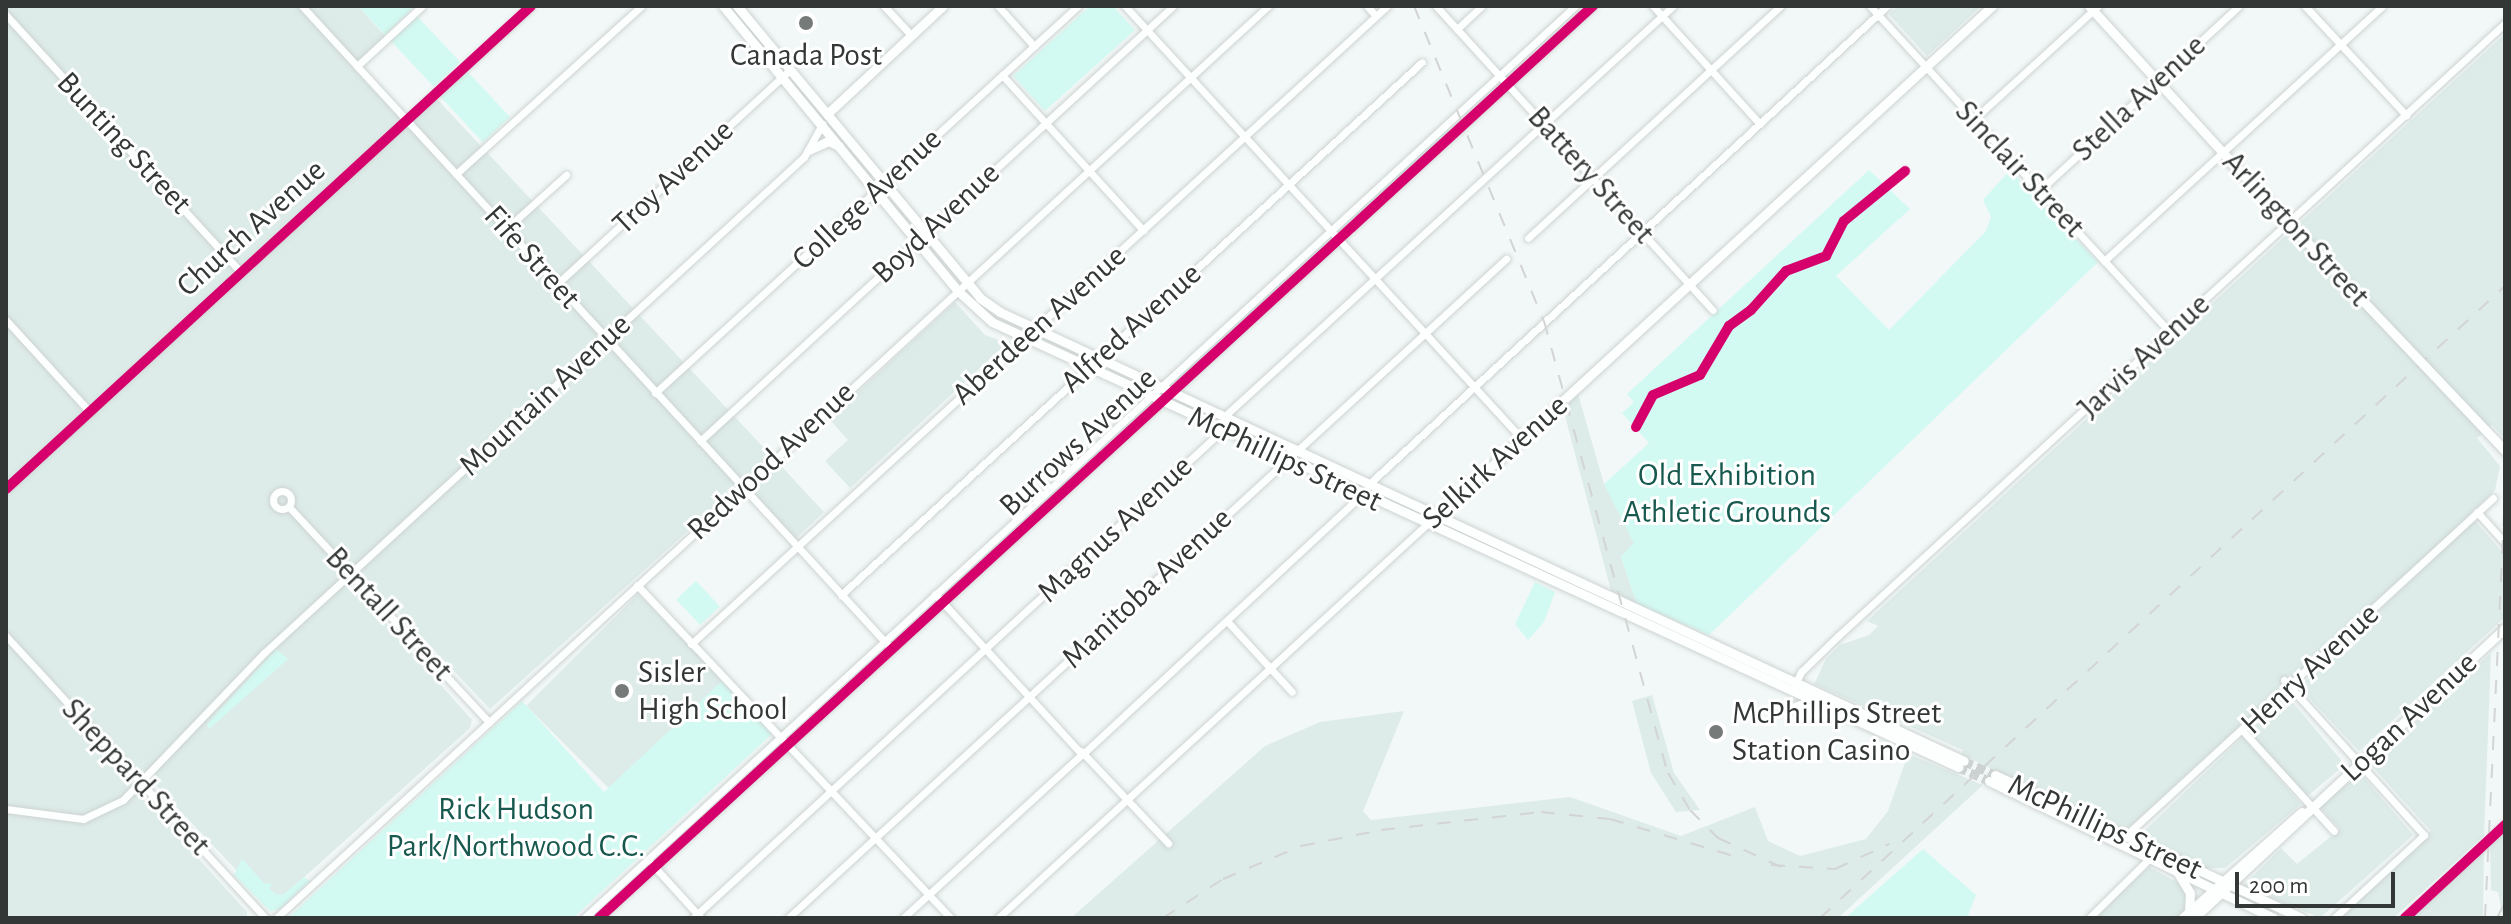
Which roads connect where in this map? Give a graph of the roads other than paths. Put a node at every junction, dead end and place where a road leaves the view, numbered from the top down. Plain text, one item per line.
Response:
1 (302, 6) edge
2 (422, 6) edge
3 (531, 6) edge
4 (641, 6) edge
5 (723, 6) edge
6 (737, 6) edge
7 (884, 6) edge
8 (943, 6) edge
9 (998, 6) edge
10 (1078, 6) edge
11 (1125, 6) edge
12 (1173, 6) edge
13 (1268, 6) edge
14 (1367, 6) edge
15 (1387, 6) edge
16 (1436, 6) edge
17 (1482, 6) edge
18 (1575, 6) edge
19 (1593, 6) edge
20 (1653, 6) edge
21 (1673, 6) edge
22 (1780, 6) edge
23 (1870, 6) edge
24 (1887, 6) edge
25 (1992, 6) edge
26 (2239, 6) edge
27 (2305, 6) edge
28 (2382, 6) edge
29 (2093, 8) edge
30 (6, 15) edge
31 (1878, 15) junction
32 (1376, 16) junction
33 (1662, 16) junction
34 (2505, 23) edge
35 (1457, 29) junction
36 (1147, 30) junction
37 (911, 35) junction
38 (2341, 44) junction
39 (1034, 46) junction
40 (1422, 62) dead end
41 (357, 66) junction
42 (1926, 67) junction
43 (1711, 69) junction
44 (786, 73) junction
45 (1002, 75) junction
46 (1499, 75) junction
47 (1190, 77) junction
48 (2158, 81) junction
49 (1507, 84) junction
50 (827, 114) junction
51 (2406, 115) junction
52 (406, 120) junction
53 (1973, 120) junction
54 (1045, 123) junction
55 (1759, 123) junction
56 (1544, 124) junction
57 (822, 125) junction
58 (1245, 137) junction
59 (839, 146) junction
60 (809, 150) junction
61 (2223, 152) junction
62 (1088, 170) junction
63 (456, 174) junction
64 (566, 175) dead end
65 (1593, 178) junction
66 (884, 183) junction
67 (1288, 184) junction
68 (876, 191) junction
69 (2039, 191) junction
70 (506, 229) junction
71 (1143, 230) junction
72 (1330, 230) junction
73 (1641, 231) junction
74 (920, 237) junction
75 (1528, 238) dead end
76 (1338, 239) junction
77 (1506, 259) dead end
78 (2104, 261) junction
79 (241, 272) junction
80 (1375, 279) junction
81 (967, 282) junction
82 (1689, 283) junction
83 (557, 284) junction
84 (958, 291) junction
85 (1713, 310) dead end
86 (6, 320) edge
87 (1034, 330) junction
88 (2170, 332) junction
89 (1424, 333) junction
90 (1024, 338) junction
91 (607, 339) junction
92 (1096, 359) junction
93 (1088, 368) junction
94 (1473, 386) junction
95 (1158, 388) junction
96 (655, 393) junction
97 (1170, 393) junction
98 (1149, 396) junction
99 (1161, 401) junction
100 (90, 412) junction
101 (1223, 424) junction
102 (1521, 438) junction
103 (700, 441) junction
104 (1294, 451) junction
105 (2505, 451) edge
106 (1286, 459) junction
107 (1368, 485) junction
108 (743, 488) junction
109 (6, 489) edge
110 (1362, 495) junction
111 (1458, 498) junction
112 (2493, 498) dead end
113 (289, 507) dead end
114 (2477, 512) junction
115 (1437, 517) junction
116 (1426, 525) junction
117 (1465, 530) junction
118 (2505, 543) edge
119 (797, 547) junction
120 (1503, 547) junction
121 (1498, 558) junction
122 (351, 572) junction
123 (637, 585) junction
124 (935, 594) junction
125 (841, 595) junction
126 (942, 602) junction
127 (1227, 621) junction
128 (1665, 623) junction
129 (2505, 628) edge
130 (1658, 632) junction
131 (6, 636) edge
132 (884, 642) junction
133 (691, 644) junction
134 (891, 649) junction
135 (985, 649) junction
136 (1733, 654) junction
137 (1728, 665) junction
138 (1270, 668) junction
139 (2284, 680) dead end
140 (2291, 688) junction
141 (1793, 689) junction
142 (1292, 692) dead end
143 (1029, 696) junction
144 (1810, 701) junction
145 (1789, 709) dead end
146 (489, 722) junction
147 (2243, 731) junction
148 (783, 735) junction
149 (790, 743) junction
150 (1082, 754) junction
151 (2360, 762) junction
152 (142, 782) junction
153 (833, 789) junction
154 (1128, 799) junction
155 (2312, 806) junction
156 (6, 809) edge
157 (2505, 825) edge
158 (2334, 831) dead end
159 (877, 837) junction
160 (2124, 837) junction
161 (1168, 843) dead end
162 (2154, 856) junction
163 (648, 860) junction
164 (655, 867) junction
165 (2176, 871) junction
166 (2226, 884) junction
167 (2217, 892) junction
168 (929, 894) junction
169 (2287, 915) edge
170 (2188, 916) edge
171 (697, 917) edge
172 (265, 918) edge
173 (276, 918) edge
174 (584, 918) edge
175 (599, 918) edge
176 (788, 918) edge
177 (903, 918) edge
178 (951, 918) edge
179 (998, 918) edge
180 (2089, 918) edge
181 (2274, 918) edge
182 (2301, 918) edge
183 (2334, 918) edge
184 (2405, 918) edge

1 - 41 street, Fife Street
2 - 41 street
3 - 52 street, Church Avenue
4 - 63 street
5 - 44 main road, McPhillips Street
6 - 44 main road, McPhillips Street
7 - 37 street
8 - 37 main road, Mountain Avenue
9 - 39 street
10 - 39 street, College Avenue
11 - 36 street
12 - 36 street, Boyd Avenue
13 - 47 street, Redwood Avenue
14 - 32 street
15 - 32 street, Aberdeen Avenue
16 - 35 street, Battery Street
17 - 35 street
18 - 46 street, Burrows Avenue
19 - 49 street, Burrows Avenue
20 - 33 street
21 - 33 street, Magnus Avenue
22 - 43 street
23 - 31 street, Sinclair Street
24 - 31 street
25 - 42 main road, Selkirk Avenue
26 - 48 street, Stella Avenue
27 - 38 street
28 - 38 street
29 - 48 main road, Arlington Street
29 - 53 street
30 - 79 street, Bunting Street
31 - 42 street, Sinclair Street
31 - 55 street
32 - 58 street, Aberdeen Avenue
33 - 43 street
33 - 56 street, Magnus Avenue
34 - 51 street, Jarvis Avenue
35 - 46 street, Battery Street
36 - 47 street
36 - 54 street, Boyd Avenue
37 - 50 main road, Mountain Avenue
38 - 51 street
38 - 61 street
39 - 45 street, College Avenue
40 - 67 street, Alfred Avenue
41 - 52 street, Fife Street
42 - 53 street, Sinclair Street
42 - 82 main road, Selkirk Avenue
43 - 55 street
43 - 65 street
44 - 50 main road, McPhillips Street
44 - 57 main road, McPhillips Street
44 - 83 street, Troy Avenue
45 - 54 street
45 - 66 street, College Avenue
46 - 49 street, Battery Street
46 - 72 street, Burrows Avenue
47 - 58 street
47 - 62 street, Redwood Avenue
48 - 61 main road, Arlington Street
48 - 69 street, Stella Avenue
49 - 56 street, Battery Street
49 - 76 street, Burrows Avenue
50 - 57 street, Mountain Avenue
50 - 66 main road, McPhillips Street
51 - 88 street, Jarvis Avenue
52 - 63 street, Fife Street
52 - 79 street, Church Avenue
53 - 69 street, Sinclair Street
54 - 62 street
54 - 74 street, Boyd Avenue
55 - 73 street
56 - 65 street, Battery Street
56 - 80 street, Magnus Avenue
57 - 59 main road, McPhillips Street
57 - 60 street, Mountain Avenue
58 - 67 street
58 - 71 street, Aberdeen Avenue
59 - 60 main road
59 - 68 main road, McPhillips Street
60 - 91 street, Mountain Avenue
61 - 78 street
61 - 105 main road, Arlington Street, bridge
62 - 71 street
62 - 81 street, Redwood Avenue
63 - 70 street, Fife Street
64 - 70 street
65 - 73 street, Battery Street
65 - 75 street
66 - 68 street, College Avenue
66 - 74 main road, McPhillips Street
67 - 72 street
67 - 92 street, Alfred Avenue
68 - 74 main road, McPhillips Street
68 - 96 street, College Avenue
69 - 78 street, Sinclair Street
70 - 83 street, Fife Street
71 - 87 street, Aberdeen Avenue
72 - 76 street
72 - 95 street, Burrows Avenue
73 - 82 street, Battery Street
73 - 94 street
74 - 81 main road, McPhillips Street
74 - 84 main road, McPhillips Street
74 - 103 street, Boyd Avenue
76 - 80 street
76 - 97 street, Burrows Avenue
77 - 89 street, Manitoba Avenue
78 - 88 street, Sinclair Street
79 - 100 street, Church Avenue
80 - 89 street
80 - 101 street, Magnus Avenue
81 - 84 street, Redwood Avenue
81 - 87 main road, McPhillips Street
82 - 85 street, Battery Street
82 - 102 main road, Selkirk Avenue
83 - 91 street, Fife Street
84 - 90 main road, McPhillips Street
84 - 108 street, Redwood Avenue
86 - 100 street
87 - 90 street, Aberdeen Avenue
87 - 92 main road, McPhillips Street
88 - 141 street, Jarvis Avenue
89 - 94 street
89 - 104 street, Manitoba Avenue
90 - 93 main road, McPhillips Street
90 - 119 street, Aberdeen Avenue
91 - 96 street, Fife Street
91 - 122 street, Mountain Avenue
92 - 93 street, Alfred Avenue
92 - 95 main road, McPhillips Street
93 - 98 main road, McPhillips Street
93 - 125 street, Alfred Avenue
94 - 102 street
94 - 107 street
95 - 97 main road, McPhillips Street
95 - 98 street, Burrows Avenue
96 - 103 street, Fife Street
97 - 99 street, Burrows Avenue
97 - 101 main road, McPhillips Street
98 - 99 main road, McPhillips Street
98 - 124 street, Burrows Avenue
99 - 101 main road, McPhillips Street
99 - 126 street, Burrows Avenue
100 - 109 street, Church Avenue
101 - 104 main road, McPhillips Street
101 - 106 main road, McPhillips Street
101 - 135 street, Magnus Avenue
102 - 111 main road, Selkirk Avenue
103 - 108 street, Fife Street
104 - 106 street, Manitoba Avenue
104 - 107 main road, McPhillips Street
106 - 110 main road, McPhillips Street
106 - 143 street, Manitoba Avenue
107 - 115 main road, McPhillips Street
108 - 119 street, Fife Street
108 - 123 street, Redwood Avenue
110 - 116 main road, McPhillips Street
110 - 127 street
111 - 115 main road, Selkirk Avenue
111 - 117 main road
112 - 114 street, Henry Avenue
113 - 122 street, Bentall Street
114 - 118 street
114 - 140 street, Henry Avenue
115 - 116 main road, Selkirk Avenue
115 - 117 main road, McPhillips Street
116 - 121 main road, McPhillips Street
116 - 138 street, Selkirk Avenue
117 - 120 main road, McPhillips Street
119 - 125 street, Fife Street
119 - 133 street, Aberdeen Avenue
120 - 121 main road
120 - 128 main road, McPhillips Street
121 - 130 main road, McPhillips Street
122 - 146 street, Bentall Street
122 - 152 street, Mountain Avenue
123 - 133 street
123 - 146 street, Redwood Avenue
124 - 126 street
124 - 132 street, Burrows Avenue
125 - 132 street, Fife Street
126 - 134 street, Burrows Avenue
126 - 135 street
127 - 138 street
127 - 150 street
128 - 130 main road
128 - 136 main road, McPhillips Street
129 - 151 main road, Logan Avenue
130 - 137 main road, McPhillips Street
131 - 152 street, Sheppard Street
132 - 134 street, Fife Street
132 - 148 street, Burrows Avenue
133 - 148 street
134 - 149 street, Burrows Avenue
135 - 143 street
135 - 153 street, Magnus Avenue
136 - 137 main road
136 - 141 main road, McPhillips Street
137 - 141 main road, McPhillips Street
138 - 142 street
138 - 154 street, Selkirk Avenue
139 - 140 street
140 - 147 street, Henry Avenue
140 - 151 street
141 - 144 main road, McPhillips Street
141 - 144 main road, McPhillips Street
143 - 150 street
143 - 159 street, Manitoba Avenue
144 - 145 main road
146 - 173 street, Redwood Avenue
147 - 155 street
147 - 160 street, Henry Avenue
148 - 149 street
148 - 163 street, Burrows Avenue
149 - 153 street
149 - 164 street, Burrows Avenue
150 - 154 street
150 - 168 street
151 - 155 main road, Logan Avenue
151 - 183 street
152 - 156 street, Mountain Avenue
152 - 172 street, Sheppard Street
153 - 159 street
153 - 171 street, Magnus Avenue
154 - 161 street
154 - 179 street, Selkirk Avenue
155 - 158 street
155 - 166 main road, Logan Avenue
157 - 184 street
159 - 168 street
159 - 176 street, Manitoba Avenue
160 - 162 main road, McPhillips Street
160 - 162 main road, McPhillips Street
162 - 165 main road, McPhillips Street
162 - 166 main road, McPhillips Street
162 - 180 street
163 - 164 street
163 - 174 street, Burrows Avenue
164 - 171 street
164 - 175 street, Burrows Avenue
165 - 167 main road, McPhillips Street
165 - 170 main road
166 - 167 main road, Logan Avenue
166 - 169 main road, McPhillips Street
167 - 170 main road, Logan Avenue
167 - 181 main road, McPhillips Street
168 - 177 street
168 - 178 street
169 - 182 main road, McPhillips Street

